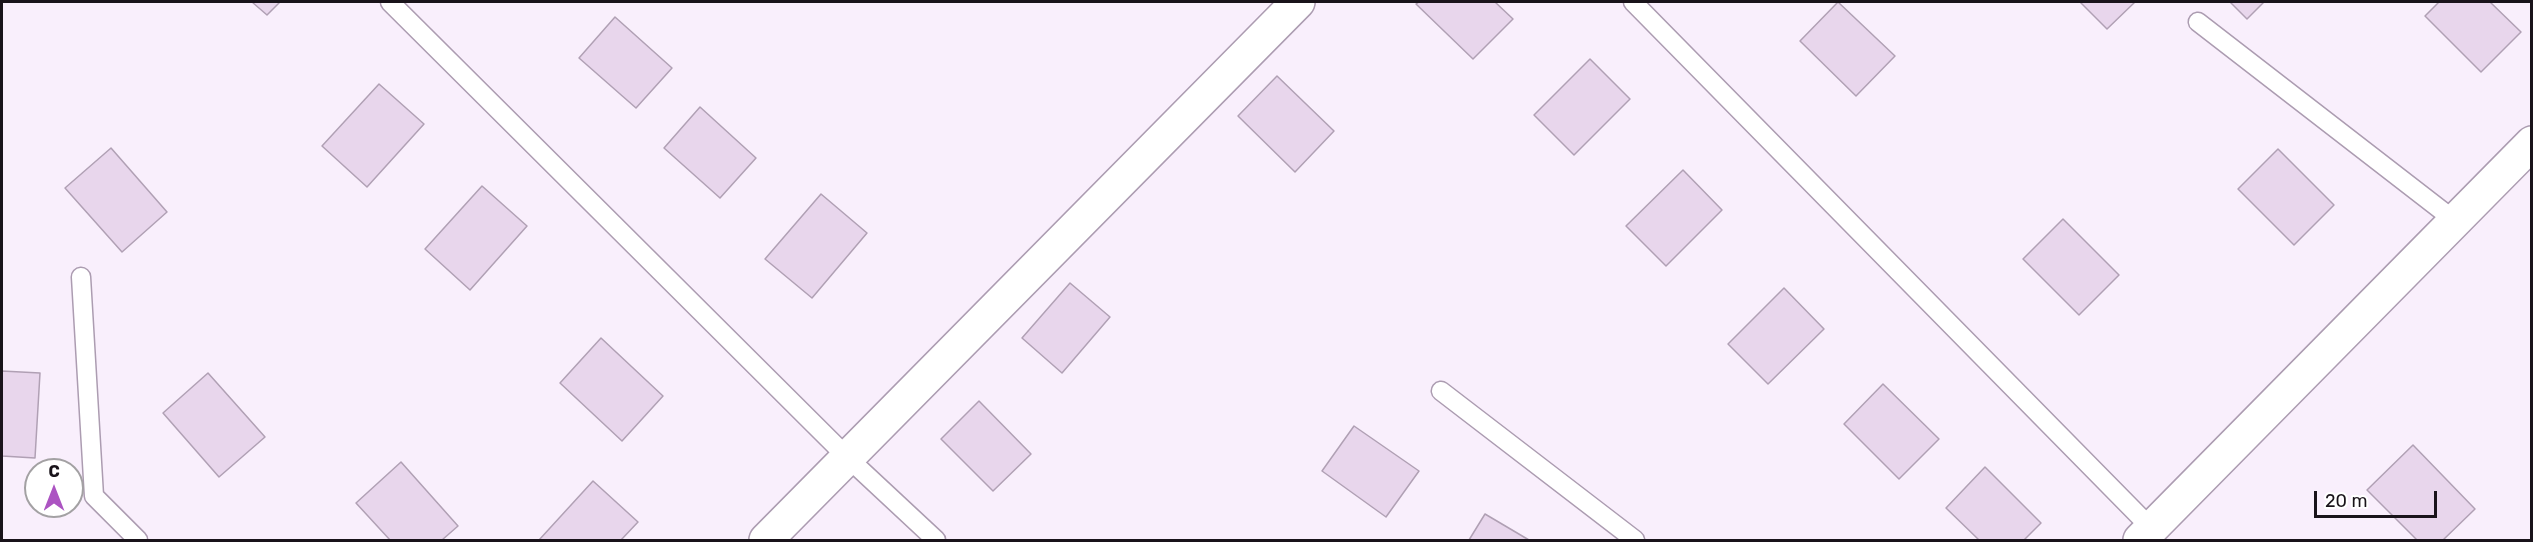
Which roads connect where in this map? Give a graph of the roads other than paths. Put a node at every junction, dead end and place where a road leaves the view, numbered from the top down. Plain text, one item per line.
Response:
1 (390, 2) edge
2 (1298, 2) edge
3 (1633, 2) edge
4 (2198, 22) dead end
5 (2532, 143) edge
6 (2454, 220) junction
7 (81, 278) dead end
8 (1441, 392) dead end
9 (848, 458) junction
10 (2152, 537) edge
11 (138, 540) edge
12 (766, 540) edge
13 (936, 540) edge
14 (1635, 540) edge

1 - 9 lane
2 - 9 street
3 - 10 lane
4 - 6 lane
5 - 6 street
6 - 10 street
7 - 11 lane
8 - 14 lane
9 - 12 street
9 - 13 lane

